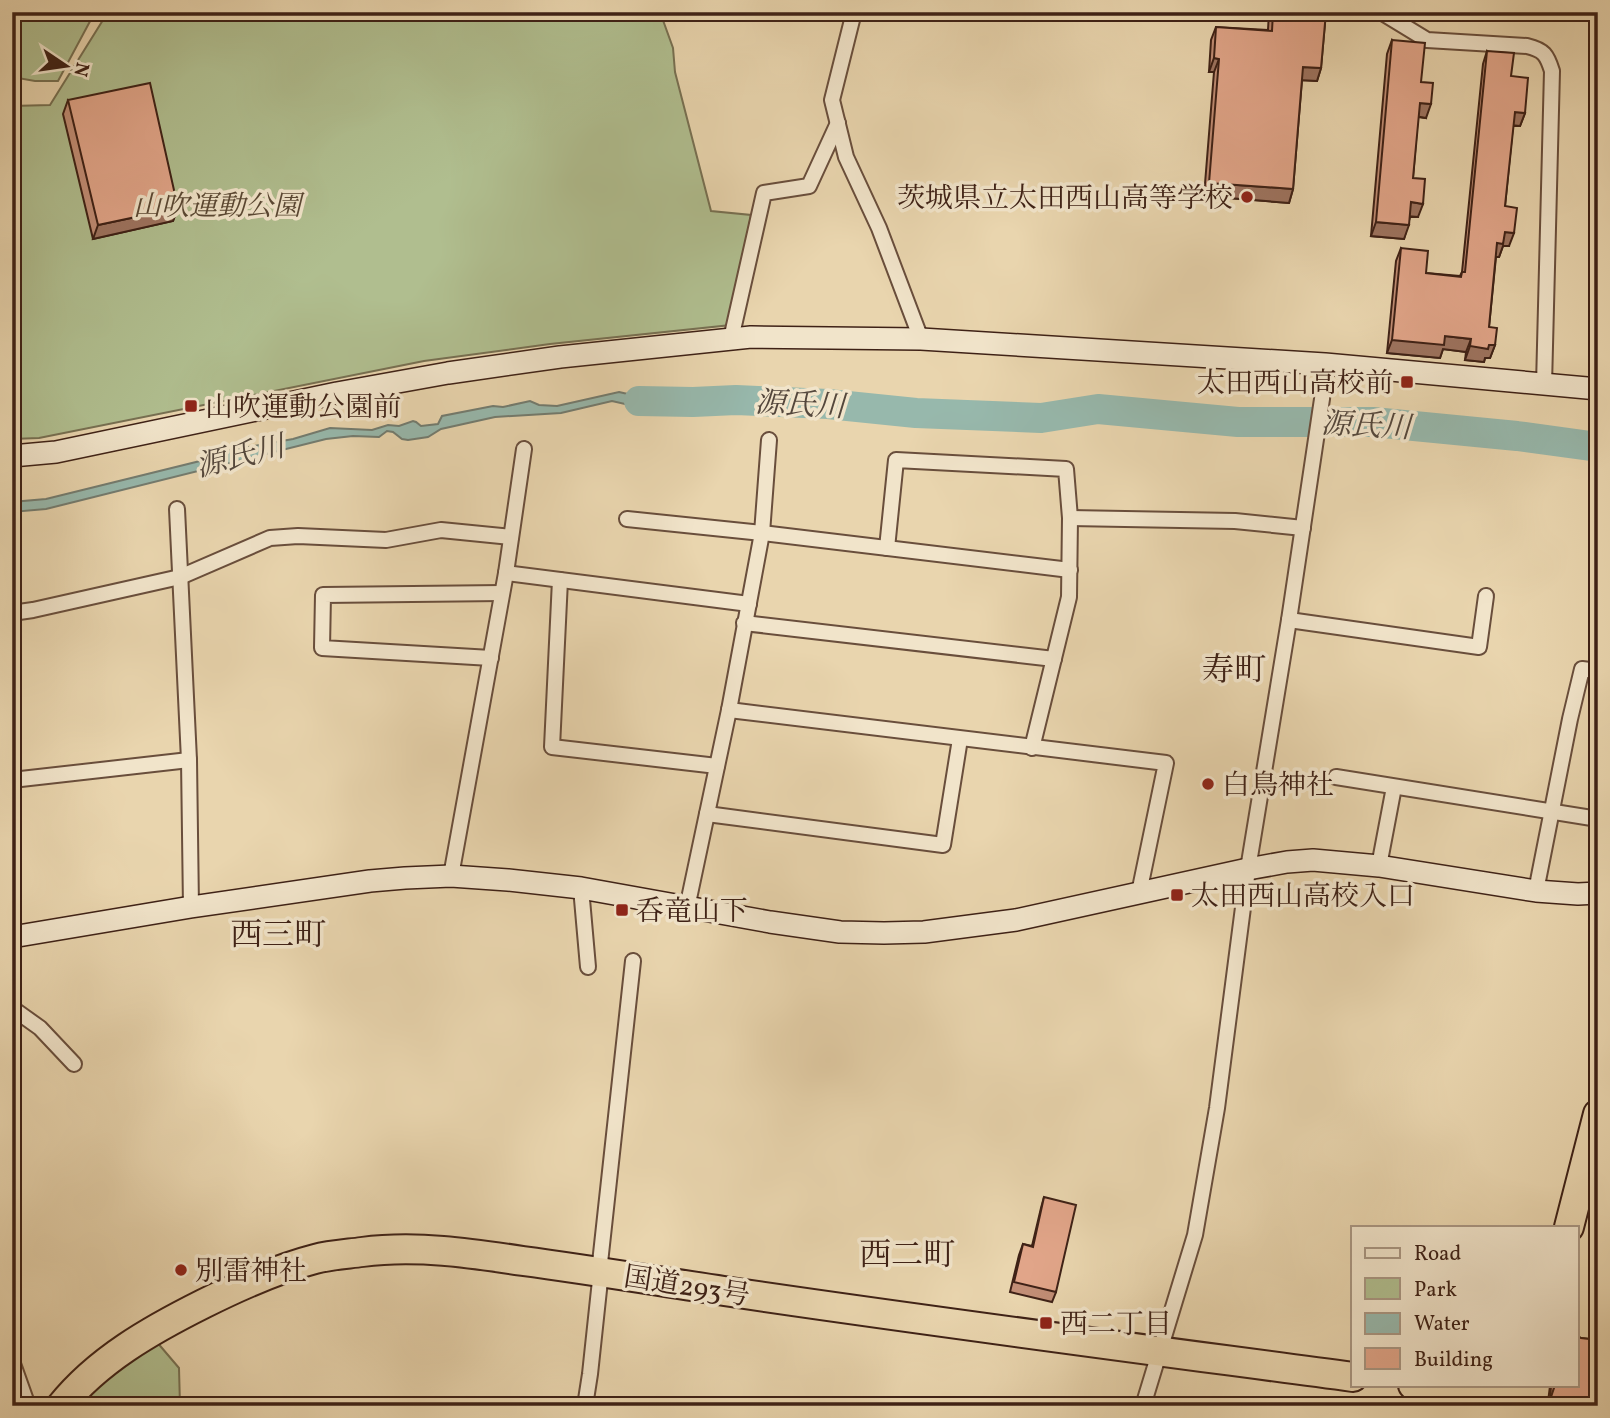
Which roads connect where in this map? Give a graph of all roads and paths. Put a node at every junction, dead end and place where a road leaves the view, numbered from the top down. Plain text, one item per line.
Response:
1 (854, 12) edge
2 (1381, 12) edge
3 (838, 124) junction
4 (731, 339) junction
5 (921, 339) junction
6 (1325, 364) junction
7 (1544, 385) junction
8 (1598, 389) edge
9 (769, 440) dead end
10 (524, 449) dead end
11 (12, 456) edge
12 (177, 509) dead end
13 (1070, 518) junction
14 (627, 519) dead end
15 (1303, 528) junction
16 (762, 533) junction
17 (511, 537) junction
18 (887, 548) junction
19 (1070, 570) junction
20 (506, 573) junction
21 (180, 577) junction
22 (560, 580) junction
23 (502, 593) junction
24 (1486, 596) dead end
25 (750, 604) junction
26 (12, 613) edge
27 (1289, 620) junction
28 (744, 623) junction
29 (491, 658) junction
30 (1054, 659) junction
31 (1598, 671) edge
32 (729, 710) junction
33 (960, 739) junction
34 (1032, 748) junction
35 (189, 760) junction
36 (717, 766) junction
37 (1336, 777) dead end
38 (12, 780) edge
39 (1394, 787) junction
40 (1551, 813) junction
41 (708, 814) junction
42 (1598, 820) edge
43 (1379, 866) junction
44 (1248, 869) junction
45 (451, 876) junction
46 (581, 888) junction
47 (1536, 891) junction
48 (1139, 893) junction
49 (1598, 893) edge
50 (191, 907) junction
51 (687, 908) junction
52 (12, 937) edge
53 (633, 961) dead end
54 (588, 967) dead end
55 (12, 1008) edge
56 (74, 1063) dead end
57 (1596, 1122) edge
58 (1569, 1226) edge
59 (601, 1271) junction
60 (1161, 1351) junction
61 (12, 1361) edge
62 (1351, 1377) edge
63 (1423, 1386) edge
64 (1533, 1397) edge
65 (28, 1406) edge
66 (61, 1406) edge
67 (585, 1406) edge
68 (1143, 1406) edge

1 - 3 street
2 - 7 street
3 - 4 street
3 - 5 street
4 - 5 street
4 - 11 street
5 - 6 street
6 - 7 street
6 - 15 street
7 - 8 street
9 - 16 street
10 - 17 street
12 - 21 street
13 - 15 street
13 - 18 street
13 - 19 street
14 - 16 street
15 - 27 street
16 - 18 street
16 - 25 street
17 - 20 street
17 - 21 street
18 - 19 street
19 - 30 street
20 - 22 street
20 - 23 street
21 - 26 street
21 - 35 street
22 - 25 street
22 - 36 street
23 - 29 street
23 - 29 street
24 - 27 street
25 - 28 street
27 - 44 street
28 - 30 street
28 - 32 street
29 - 45 street
30 - 34 street
31 - 40 street
32 - 33 street
32 - 36 street
33 - 34 street
33 - 41 street
34 - 48 street
35 - 38 street
35 - 50 street
36 - 41 street
37 - 39 street
39 - 40 street
39 - 43 street
40 - 42 street
40 - 47 street
41 - 51 street
43 - 44 street
43 - 47 street
44 - 48 street
44 - 60 street
45 - 46 street
45 - 50 street
46 - 51 street
46 - 54 street
47 - 49 street
48 - 51 street
50 - 52 street
53 - 59 street
55 - 56 street
57 - 58 highway
59 - 60 highway, 国道293号
59 - 66 highway, 国道293号
59 - 67 street
60 - 62 highway, 国道293号
60 - 68 street
61 - 65 street
63 - 64 highway

